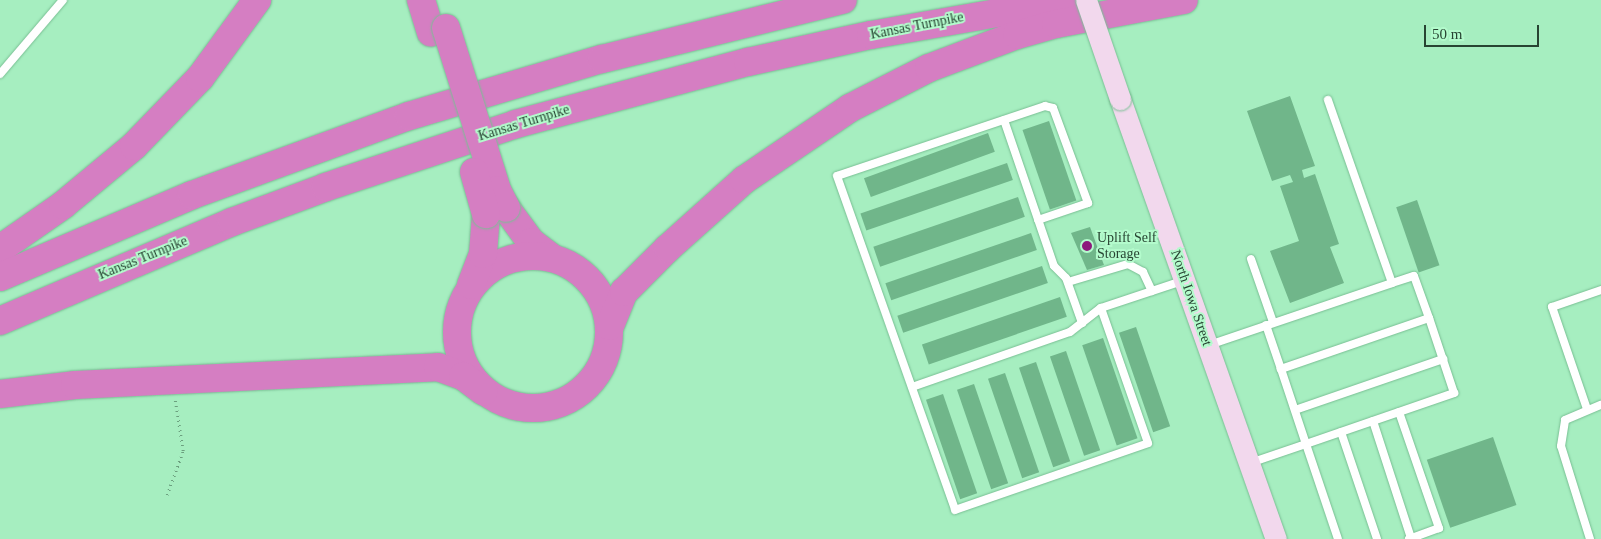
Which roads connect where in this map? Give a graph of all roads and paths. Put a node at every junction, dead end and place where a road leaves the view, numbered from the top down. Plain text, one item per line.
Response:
1 (63, 0) edge
2 (257, 0) edge
3 (421, 0) edge
4 (437, 0) edge
5 (843, 0) edge
6 (1071, 0) edge
7 (1086, 0) edge
8 (1184, 0) edge
9 (438, 30) junction
10 (0, 74) edge
11 (1328, 100) dead end
12 (1004, 120) junction
13 (496, 211) junction
14 (1038, 220) junction
15 (0, 249) edge
16 (552, 258) junction
17 (1251, 260) dead end
18 (0, 277) edge
19 (1184, 280) junction
20 (1068, 282) junction
21 (1392, 283) junction
22 (1601, 290) edge
23 (1152, 291) junction
24 (468, 292) junction
25 (1101, 308) junction
26 (1429, 318) junction
27 (0, 321) edge
28 (1082, 323) junction
29 (1269, 323) junction
30 (610, 326) junction
31 (1207, 345) junction
32 (1443, 359) junction
33 (1281, 369) junction
34 (172, 381) junction
35 (912, 387) junction
36 (484, 392) junction
37 (0, 394) edge
38 (1601, 405) edge
39 (1295, 410) junction
40 (1587, 410) junction
41 (1399, 412) junction
42 (1373, 421) junction
43 (1341, 432) junction
44 (1306, 444) junction
45 (1250, 463) junction
46 (167, 495) dead end
47 (1276, 539) edge
48 (1338, 539) edge
49 (1377, 539) edge
50 (1410, 539) edge
51 (1590, 539) edge

1 - 10 lane
2 - 15 highway
3 - 9 highway
4 - 9 highway
5 - 18 highway
6 - 27 highway, Kansas Turnpike
7 - 19 main road, North Iowa Street, bridge
8 - 30 highway
9 - 13 highway, bridge
11 - 21 lane
12 - 14 lane
12 - 14 lane
12 - 35 lane
13 - 16 highway
13 - 24 highway
14 - 20 lane
16 - 24 highway
16 - 30 highway
17 - 29 lane
19 - 23 lane
19 - 31 main road, North Iowa Street
20 - 23 lane
20 - 28 lane
21 - 26 lane
21 - 29 lane
22 - 40 lane
23 - 25 lane
24 - 36 highway
25 - 28 lane
25 - 35 lane
26 - 32 lane
26 - 33 lane
28 - 35 lane
29 - 31 lane
29 - 33 lane
30 - 36 highway
31 - 45 main road, North Iowa Street
32 - 39 lane
32 - 41 lane
33 - 39 lane
34 - 36 highway
34 - 37 highway
34 - 46 path
38 - 40 lane
39 - 44 lane
40 - 51 lane
41 - 42 lane
41 - 50 lane
42 - 43 lane
42 - 50 lane
43 - 44 lane
43 - 49 lane
44 - 45 lane
44 - 48 lane
45 - 47 main road, North Iowa Street

